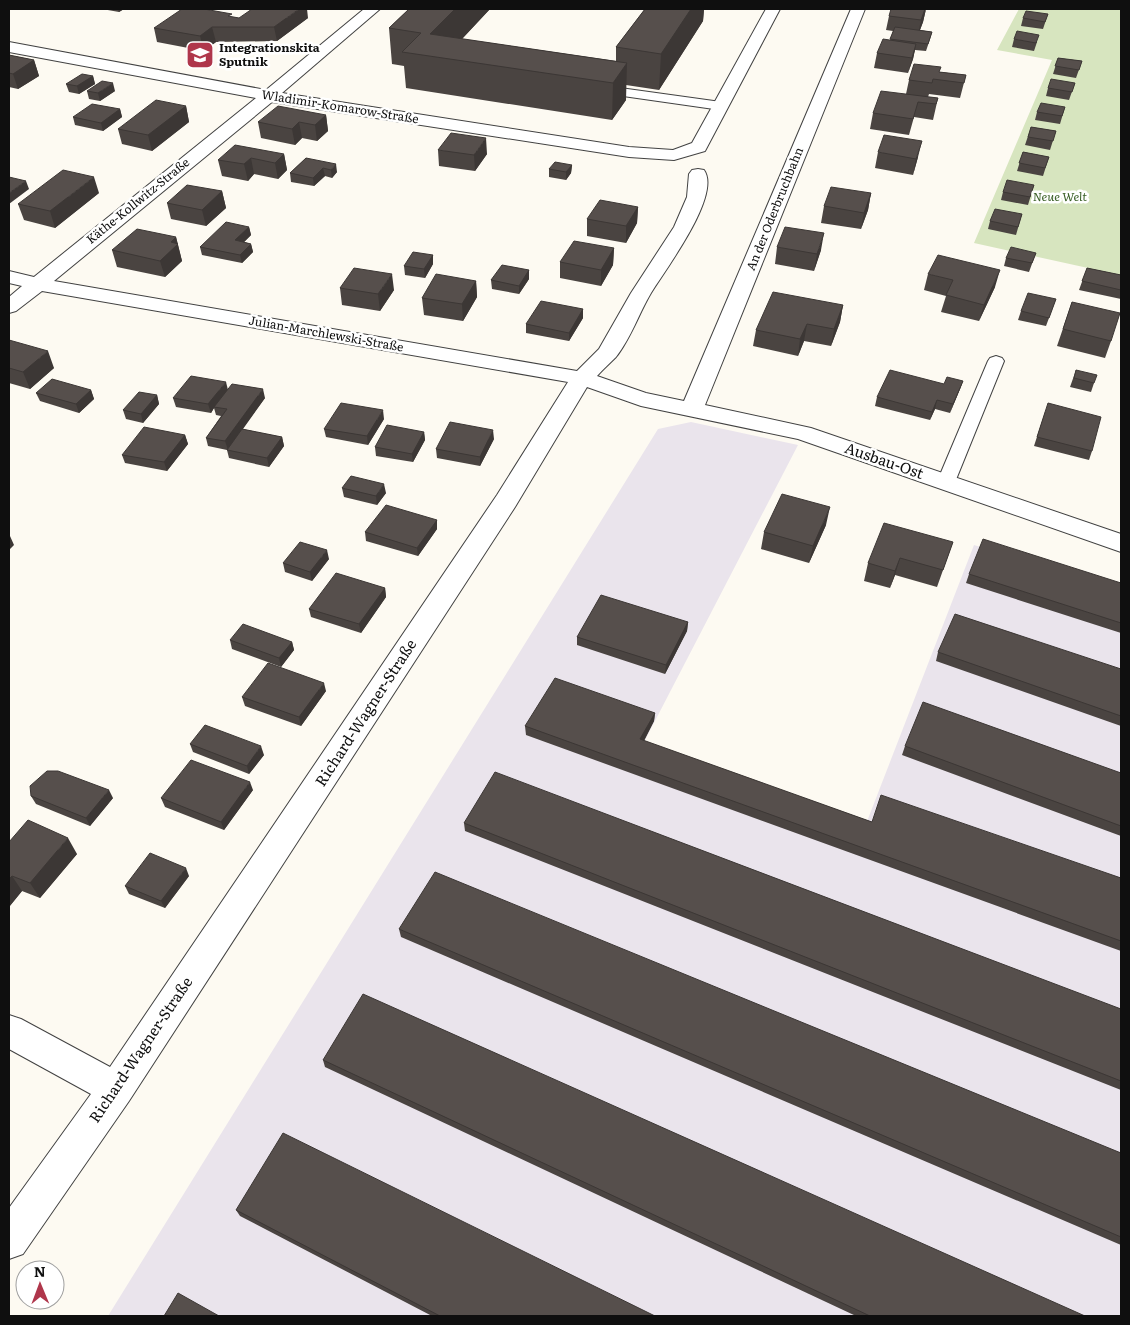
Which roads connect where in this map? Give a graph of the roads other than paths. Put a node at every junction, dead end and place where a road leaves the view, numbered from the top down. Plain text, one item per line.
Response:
1 (373, 9) edge
2 (774, 9) edge
3 (858, 9) edge
4 (9, 47) edge
5 (613, 90) edge
6 (269, 96) junction
7 (720, 106) junction
8 (698, 174) dead end
9 (9, 277) edge
10 (38, 284) junction
11 (9, 307) edge
12 (996, 361) dead end
13 (582, 378) junction
14 (641, 400) joint
15 (692, 409) junction
16 (946, 482) junction
17 (1121, 543) edge
18 (9, 1032) edge
19 (116, 1089) junction
20 (9, 1240) edge

1 - 6 street, Käthe-Kollwitz-Straße
2 - 7 street
3 - 15 street, An der Oderbruchbahn
4 - 6 street, Wladimir-Komarow-Straße
5 - 7 lane
6 - 7 street, Wladimir-Komarow-Straße
6 - 10 street, Käthe-Kollwitz-Straße
8 - 13 street, Richard-Wagner-Straße
9 - 10 street, Julian-Marchlewski-Straße
10 - 11 street, Käthe-Kollwitz-Straße
10 - 13 street, Julian-Marchlewski-Straße
12 - 16 lane
13 - 14 street, Julian-Marchlewski-Straße
13 - 19 street, Richard-Wagner-Straße
14 - 15 street, Ausbau-Ost
15 - 16 street, Ausbau-Ost
16 - 17 street, Ausbau-Ost
18 - 19 street
19 - 20 street, Richard-Wagner-Straße

